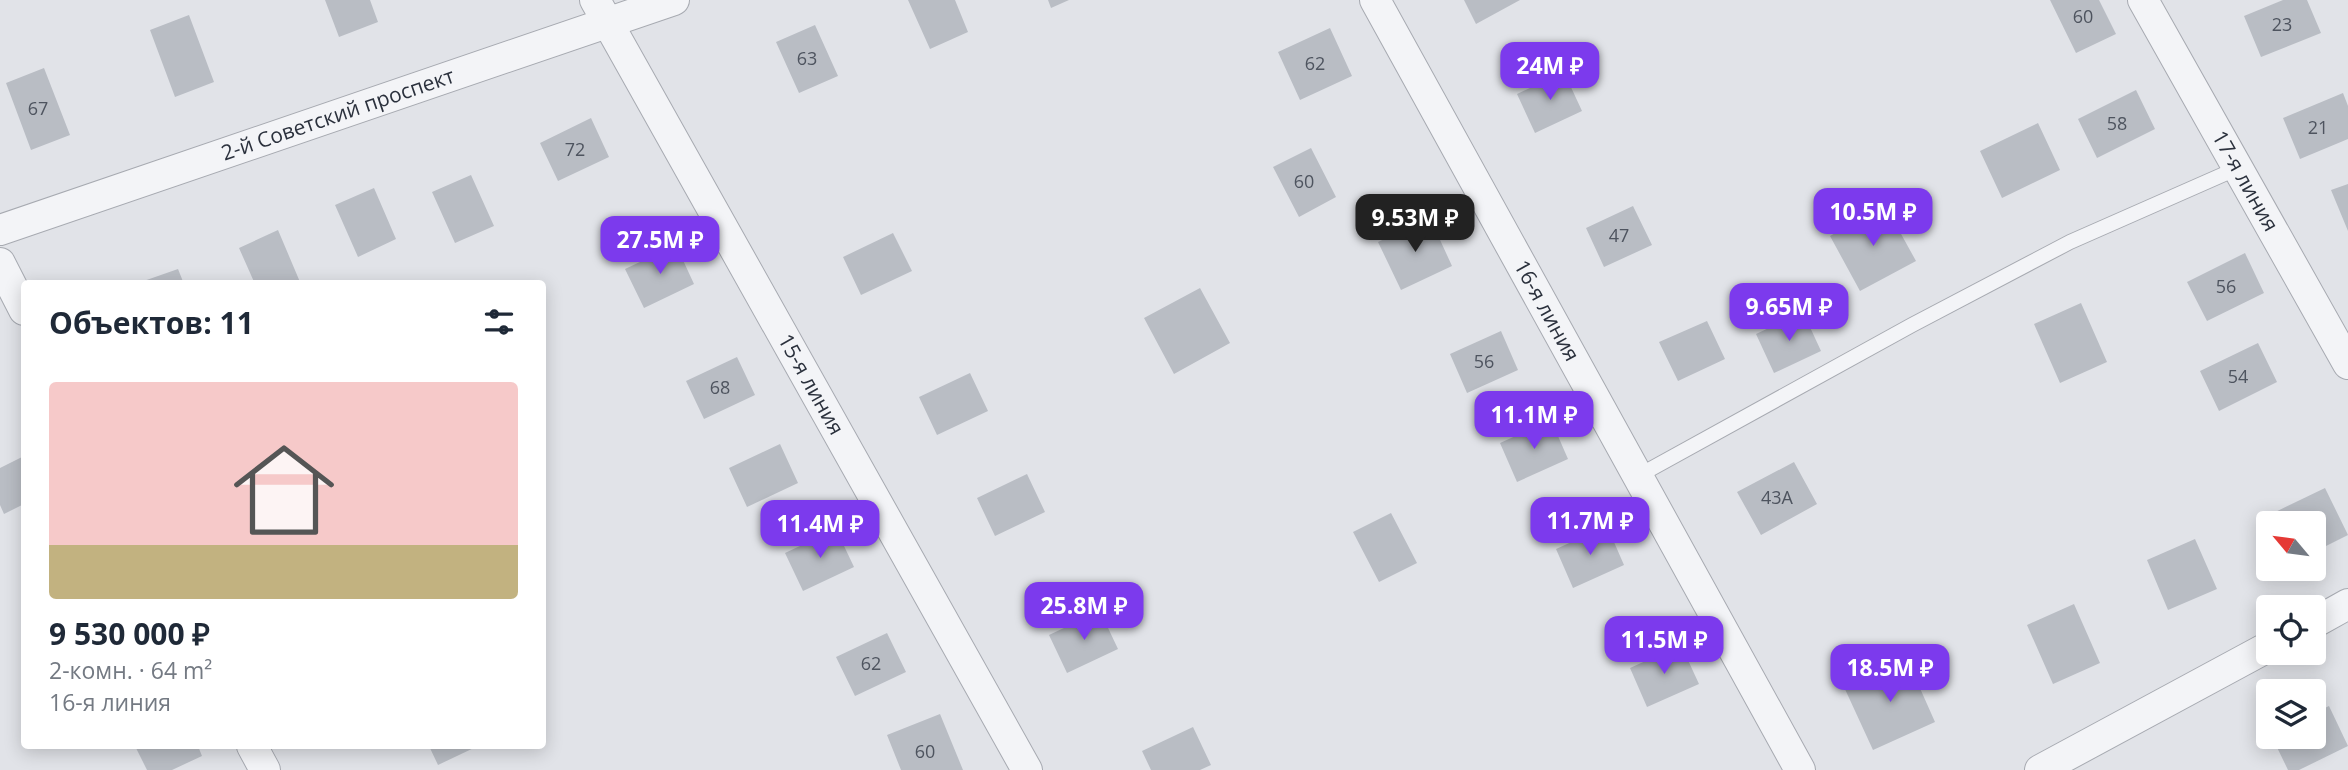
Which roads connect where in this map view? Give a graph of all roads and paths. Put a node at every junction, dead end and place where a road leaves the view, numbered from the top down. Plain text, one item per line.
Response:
1 (674, 0) edge
2 (1375, 0) edge
3 (2143, 0) edge
4 (601, 12) edge
5 (2238, 168) junction
6 (0, 230) edge
7 (0, 263) edge
8 (21, 304) edge
9 (2348, 364) edge
10 (1637, 476) junction
11 (2348, 604) edge
12 (2326, 616) edge
13 (2256, 653) edge
14 (254, 749) edge
15 (265, 770) edge
16 (1027, 770) edge
17 (1800, 770) edge
18 (2040, 770) edge

1 - 4 street, 2-й Советский проспект
2 - 10 street, 16-я линия
3 - 5 street, 17-я линия
4 - 6 street, 2-й Советский проспект
4 - 16 street, 15-я линия
5 - 9 street, 17-я линия
5 - 10 lane
7 - 8 street
10 - 17 street, 16-я линия
11 - 12 street
13 - 18 street
14 - 15 street

